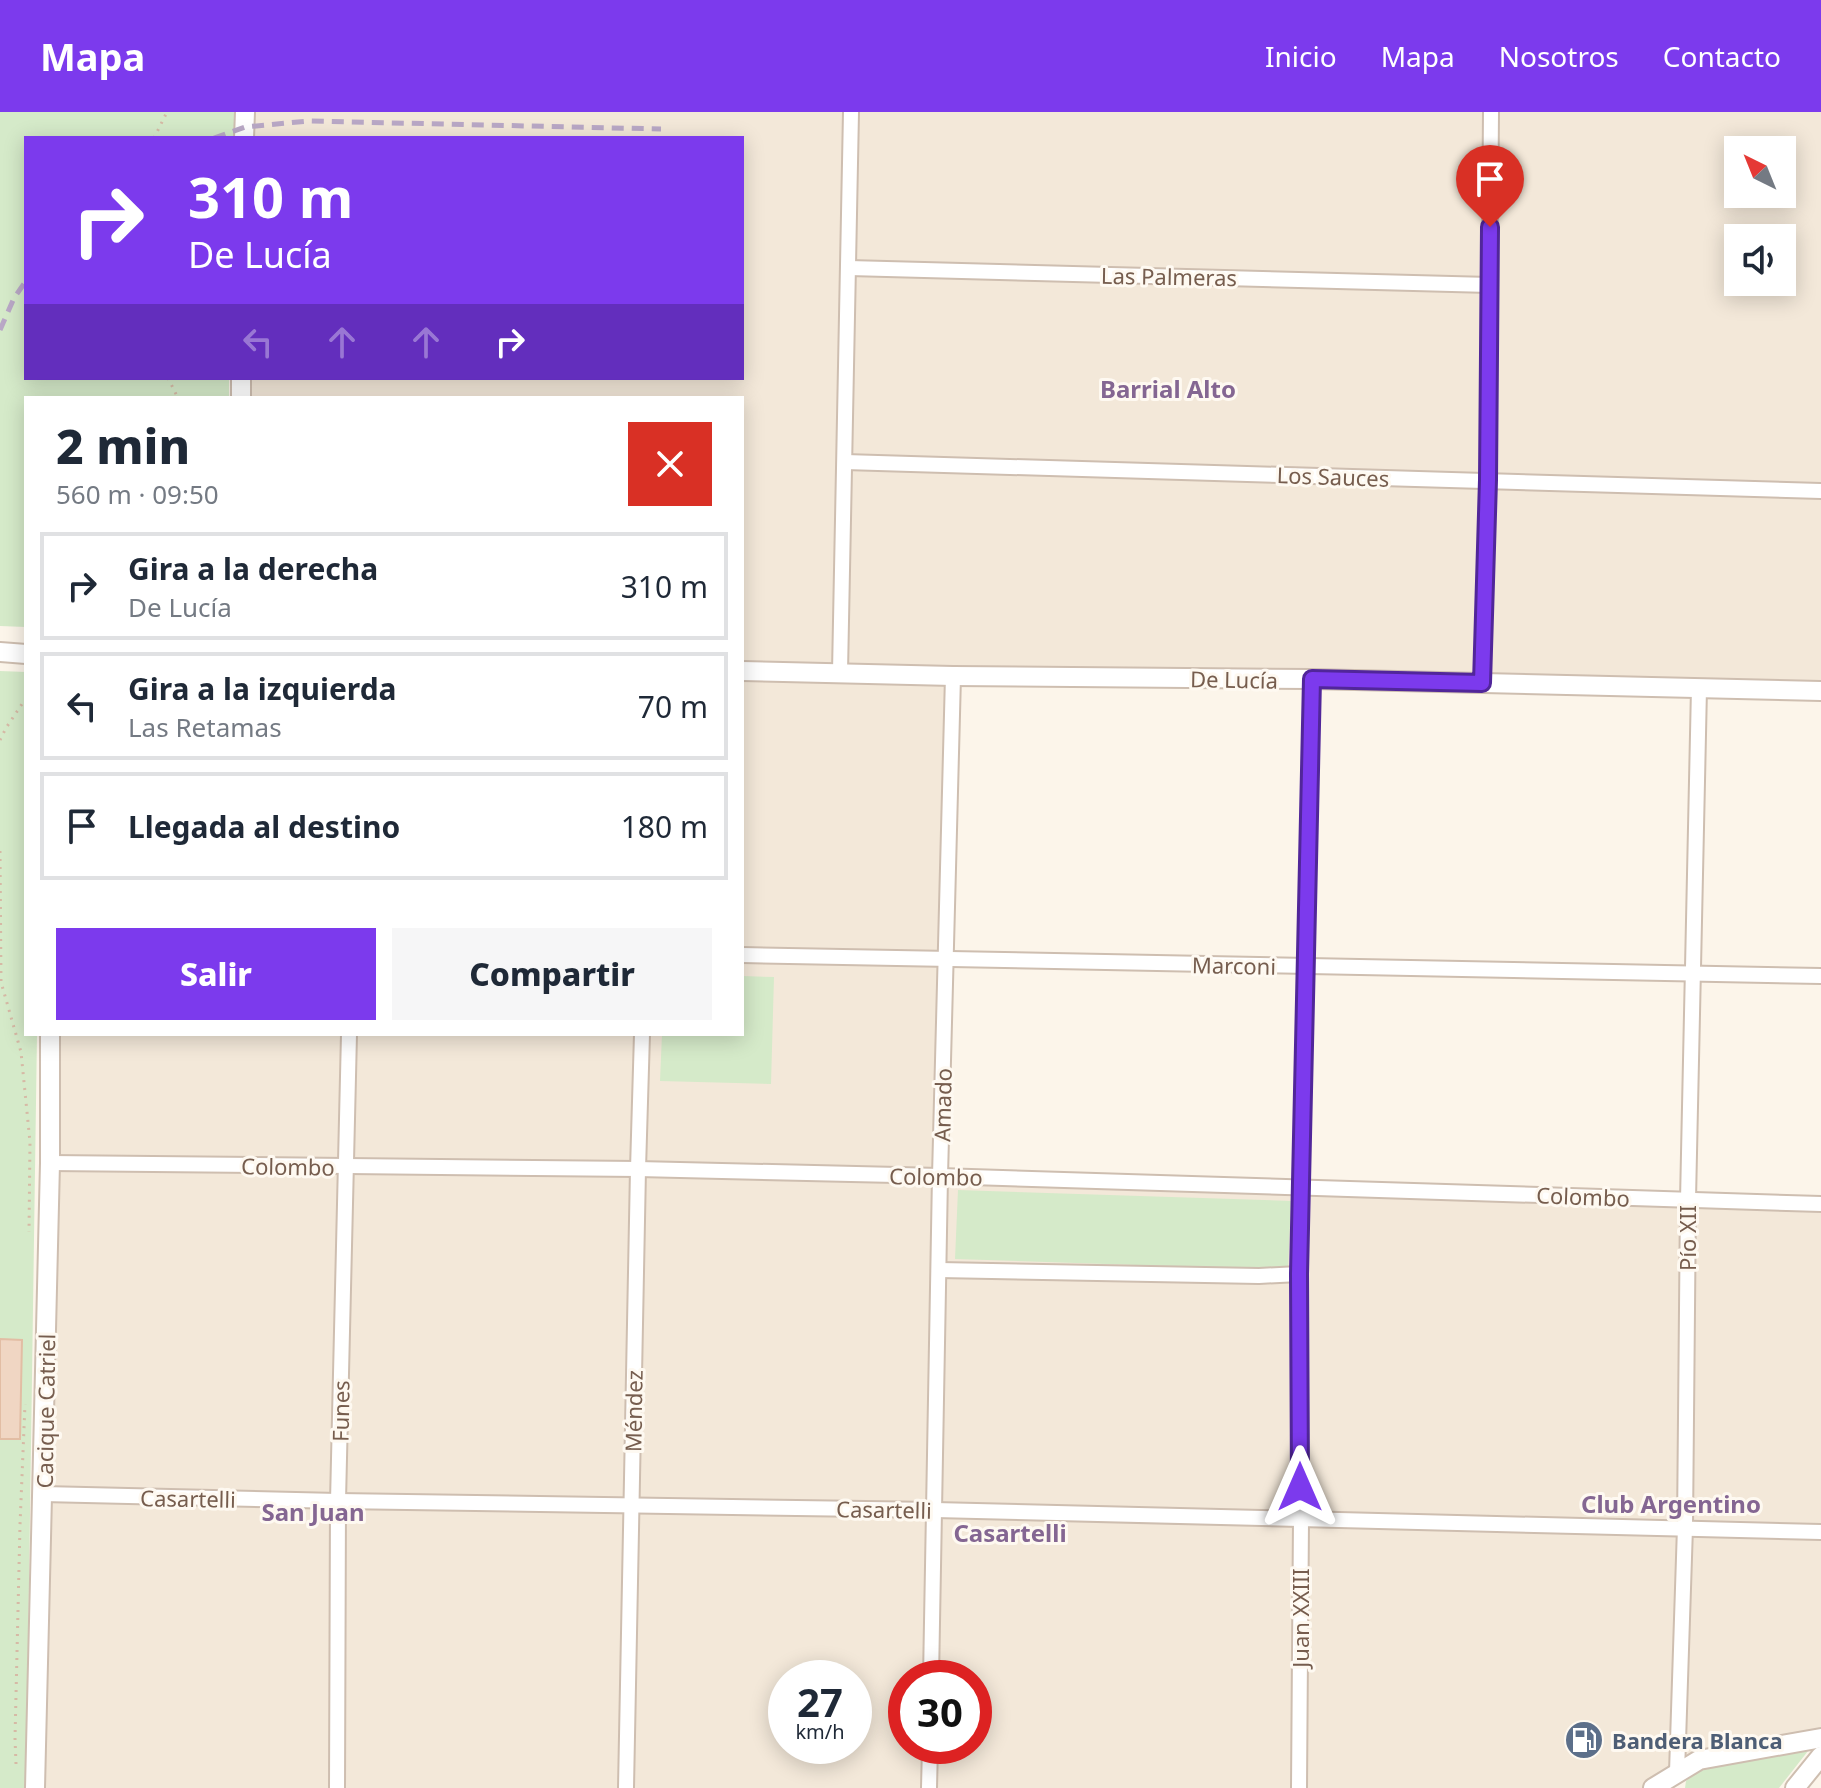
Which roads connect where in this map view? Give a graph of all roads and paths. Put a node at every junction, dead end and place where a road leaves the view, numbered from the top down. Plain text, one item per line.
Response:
1 (167, 112) edge
2 (245, 112) edge
3 (851, 112) edge
4 (1491, 112) edge
5 (155, 136) edge
6 (244, 136) edge
7 (849, 268) junction
8 (1490, 285) junction
9 (845, 462) junction
10 (1488, 480) junction
11 (1821, 491) edge
12 (0, 652) edge
13 (24, 654) edge
14 (744, 671) edge
15 (840, 672) junction
16 (953, 676) junction
17 (1312, 679) junction
18 (1482, 683) junction
19 (1699, 688) junction
20 (1821, 691) edge
21 (24, 701) edge
22 (0, 740) edge
23 (0, 851) edge
24 (744, 955) edge
25 (945, 959) junction
26 (1306, 966) junction
27 (1693, 972) junction
28 (1821, 976) edge
29 (50, 1036) edge
30 (349, 1036) edge
31 (642, 1036) edge
32 (50, 1163) junction
33 (346, 1167) junction
34 (638, 1169) junction
35 (940, 1176) junction
36 (1301, 1186) junction
37 (1688, 1200) junction
38 (1821, 1204) edge
39 (29, 1236) dead end
40 (939, 1270) junction
41 (1299, 1274) junction
42 (25, 1404) dead end
43 (43, 1494) junction
44 (338, 1501) junction
45 (631, 1506) junction
46 (935, 1510) junction
47 (1301, 1519) junction
48 (1685, 1527) junction
49 (1821, 1532) edge
50 (931, 1660) edge
51 (1821, 1738) edge
52 (1821, 1756) edge
53 (930, 1764) edge
54 (17, 1776) dead end
55 (1676, 1780) edge
56 (35, 1788) edge
57 (337, 1788) edge
58 (626, 1788) edge
59 (929, 1788) edge
60 (1299, 1788) edge
61 (1653, 1788) edge
62 (1795, 1788) edge

1 - 5 path
2 - 6 street
3 - 7 street
4 - 8 street
7 - 8 street, Las Palmeras
7 - 9 street
8 - 10 street
9 - 10 street, Los Sauces
9 - 15 street
10 - 11 street, Los Sauces
10 - 18 street
12 - 13 street
14 - 15 street, De Lucía
15 - 16 street, De Lucía
16 - 17 street, De Lucía
16 - 25 street, Amado
17 - 18 street, De Lucía
17 - 26 street, Juan XXIII
18 - 19 street, De Lucía
19 - 20 street, De Lucía
19 - 27 street, Pío XII
21 - 22 path
23 - 39 path
24 - 25 street, Marconi
25 - 26 street, Marconi
25 - 35 street, Amado
26 - 27 street, Marconi
26 - 36 street, Juan XXIII
27 - 28 street, Marconi
27 - 37 street, Pío XII
29 - 32 street, Cacique Catriel
30 - 33 street, Funes
31 - 34 street, Méndez
32 - 33 street, Colombo
32 - 43 street, Cacique Catriel
33 - 34 street, Colombo
33 - 44 street, Funes
34 - 35 street, Colombo
34 - 45 street, Méndez
35 - 36 street, Colombo
35 - 40 street, Amado
36 - 37 street, Colombo
36 - 41 street, Juan XXIII
37 - 38 street, Colombo
37 - 48 street, Pío XII
40 - 41 street
40 - 46 street, Amado
41 - 47 street, Juan XXIII
42 - 54 path
43 - 44 street, Casartelli
43 - 56 street, Cacique Catriel
44 - 45 street, Casartelli
44 - 57 street, Funes
45 - 46 street, Casartelli
45 - 58 street, Méndez
46 - 47 street, Casartelli
46 - 50 street, Amado
47 - 48 street, Casartelli
47 - 60 street, Juan XXIII
48 - 49 street, Casartelli
48 - 55 street, Pío XII
51 - 55 street
52 - 62 street
53 - 59 street
55 - 61 street

